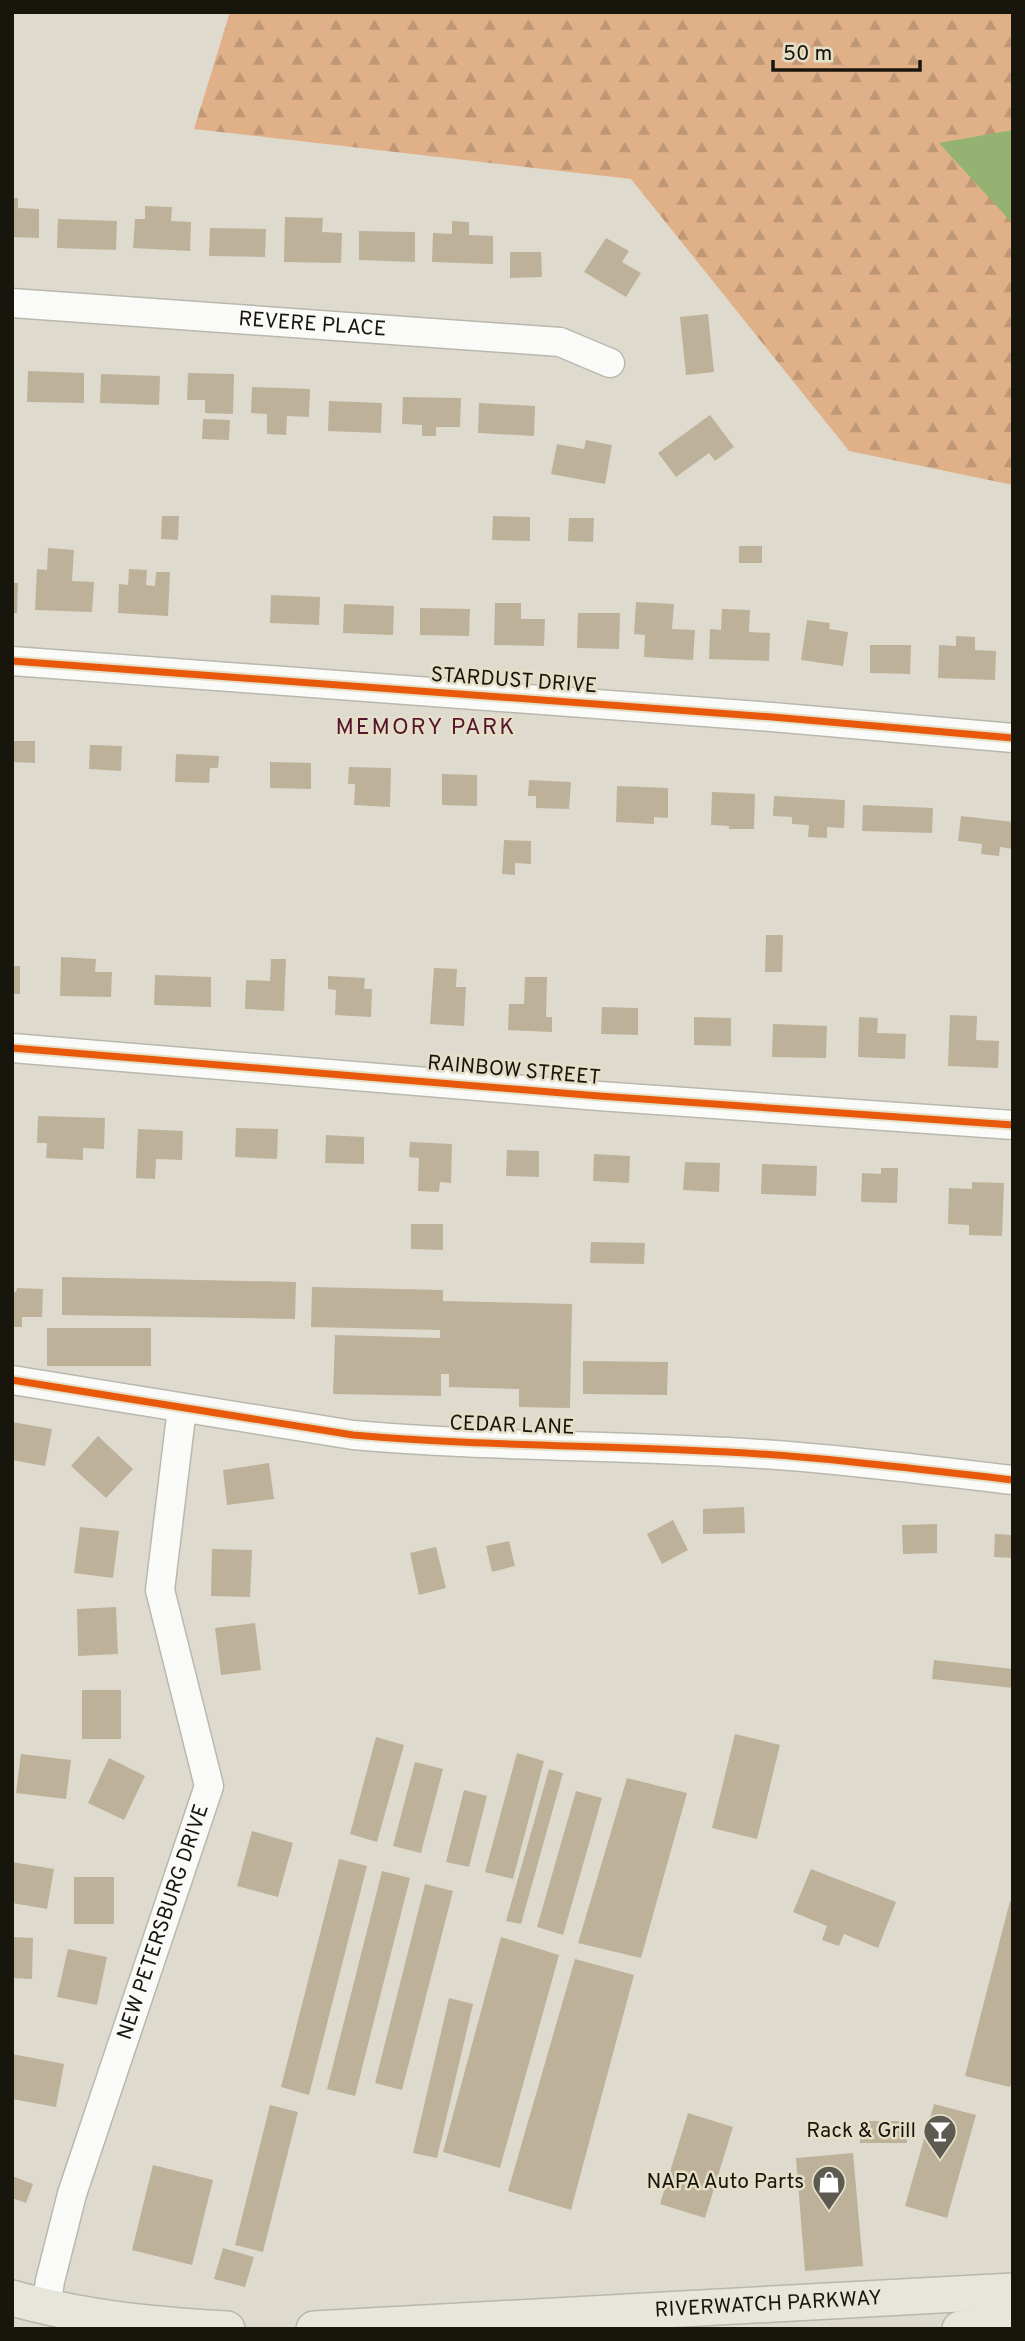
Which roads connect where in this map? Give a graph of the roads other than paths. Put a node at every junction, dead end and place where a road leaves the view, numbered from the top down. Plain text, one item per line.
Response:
1 (12, 303) edge
2 (610, 363) dead end
3 (12, 661) edge
4 (1013, 738) edge
5 (12, 1048) edge
6 (1013, 1125) edge
7 (12, 1380) edge
8 (182, 1408) junction
9 (1013, 1480) edge
10 (1013, 2291) edge
11 (12, 2298) edge
12 (46, 2308) junction
13 (1013, 2325) edge
14 (228, 2329) edge
15 (314, 2329) edge
16 (960, 2329) edge

1 - 2 street, REVERE PLACE
3 - 4 street, STARDUST DRIVE
5 - 6 street, RAINBOW STREET
7 - 8 street, CEDAR LANE
8 - 9 street, CEDAR LANE
8 - 12 street, NEW PETERSBURG DRIVE
10 - 15 main road, RIVERWATCH PARKWAY
11 - 12 main road
12 - 14 main road
13 - 16 main road

